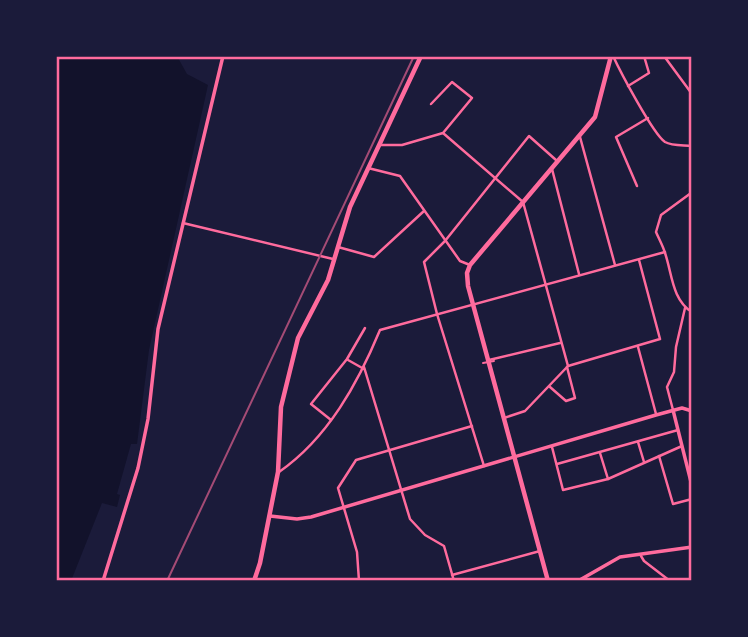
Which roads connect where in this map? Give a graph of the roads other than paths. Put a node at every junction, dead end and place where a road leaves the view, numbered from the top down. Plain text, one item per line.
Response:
1 (223, 56) edge
2 (421, 56) edge
3 (612, 56) edge
4 (663, 56) edge
5 (646, 57) edge
6 (628, 86) junction
7 (692, 94) edge
8 (431, 104) dead end
9 (648, 118) junction
10 (443, 133) junction
11 (580, 137) junction
12 (379, 145) junction
13 (692, 146) edge
14 (558, 162) junction
15 (368, 168) junction
16 (552, 169) junction
17 (496, 178) junction
18 (638, 186) dead end
19 (691, 193) edge
20 (523, 202) junction
21 (425, 210) junction
22 (183, 223) junction
23 (445, 241) junction
24 (338, 247) junction
25 (665, 252) junction
26 (334, 259) junction
27 (639, 260) junction
28 (470, 265) junction
29 (615, 266) junction
30 (580, 276) junction
31 (546, 285) junction
32 (474, 304) junction
33 (685, 308) junction
34 (692, 312) edge
35 (437, 314) junction
36 (365, 328) dead end
37 (562, 342) junction
38 (638, 347) junction
39 (347, 359) junction
40 (489, 361) junction
41 (567, 367) junction
42 (364, 368) junction
43 (550, 386) junction
44 (673, 410) junction
45 (692, 411) edge
46 (656, 415) junction
47 (504, 418) junction
48 (331, 420) junction
49 (472, 426) junction
50 (678, 430) junction
51 (638, 442) junction
52 (682, 446) junction
53 (552, 447) junction
54 (389, 452) junction
55 (600, 453) junction
56 (659, 456) junction
57 (514, 458) junction
58 (644, 463) junction
59 (556, 464) junction
60 (484, 466) junction
61 (278, 472) junction
62 (608, 480) junction
63 (692, 486) edge
64 (400, 491) junction
65 (692, 499) edge
66 (344, 507) junction
67 (269, 516) junction
68 (692, 547) edge
69 (540, 551) junction
70 (640, 554) junction
71 (452, 575) junction
72 (103, 581) edge
73 (254, 581) edge
74 (359, 581) edge
75 (454, 581) edge
76 (548, 581) edge
77 (578, 581) edge
78 (670, 581) edge

1 - 22 street
2 - 12 main road
3 - 6 street
3 - 11 main road
4 - 7 street
5 - 6 street
6 - 9 street
8 - 10 street
9 - 13 street
9 - 18 street
10 - 12 street
10 - 17 street
11 - 14 main road
11 - 29 street
12 - 15 main road
14 - 16 main road
14 - 17 street
15 - 21 street
15 - 24 main road
16 - 20 main road
16 - 30 street
17 - 20 street
17 - 23 street
19 - 25 street
20 - 28 main road
20 - 31 street
21 - 23 street
21 - 24 street
22 - 26 street
22 - 72 street
23 - 28 street
23 - 35 street
24 - 26 main road
25 - 27 street
25 - 33 street
26 - 61 main road
27 - 29 street
27 - 38 street
28 - 32 main road
29 - 30 street
30 - 31 street
31 - 32 street
31 - 37 street
32 - 35 street
32 - 40 main road
33 - 34 street
33 - 44 street
35 - 42 street
35 - 49 street
36 - 39 street
37 - 40 street
37 - 41 street
38 - 41 street
38 - 46 street
39 - 42 street
39 - 48 street
40 - 47 main road
41 - 43 street
41 - 43 street
42 - 48 street
42 - 54 street
43 - 47 street
44 - 45 street
44 - 46 street
44 - 50 street
46 - 53 street
47 - 57 main road
48 - 61 street
49 - 54 street
49 - 60 street
50 - 51 street
50 - 52 street
51 - 55 street
51 - 58 street
52 - 56 street
52 - 63 street
53 - 57 street
53 - 59 street
54 - 64 street
54 - 66 street
55 - 59 street
55 - 62 street
56 - 58 street
56 - 65 street
57 - 60 street
57 - 69 main road
58 - 62 street
59 - 62 street
60 - 64 street
61 - 67 main road
64 - 66 street
64 - 71 street
66 - 67 street
66 - 74 street
67 - 73 main road
68 - 70 street
69 - 71 street
69 - 76 main road
70 - 77 street
70 - 78 street
71 - 75 street

